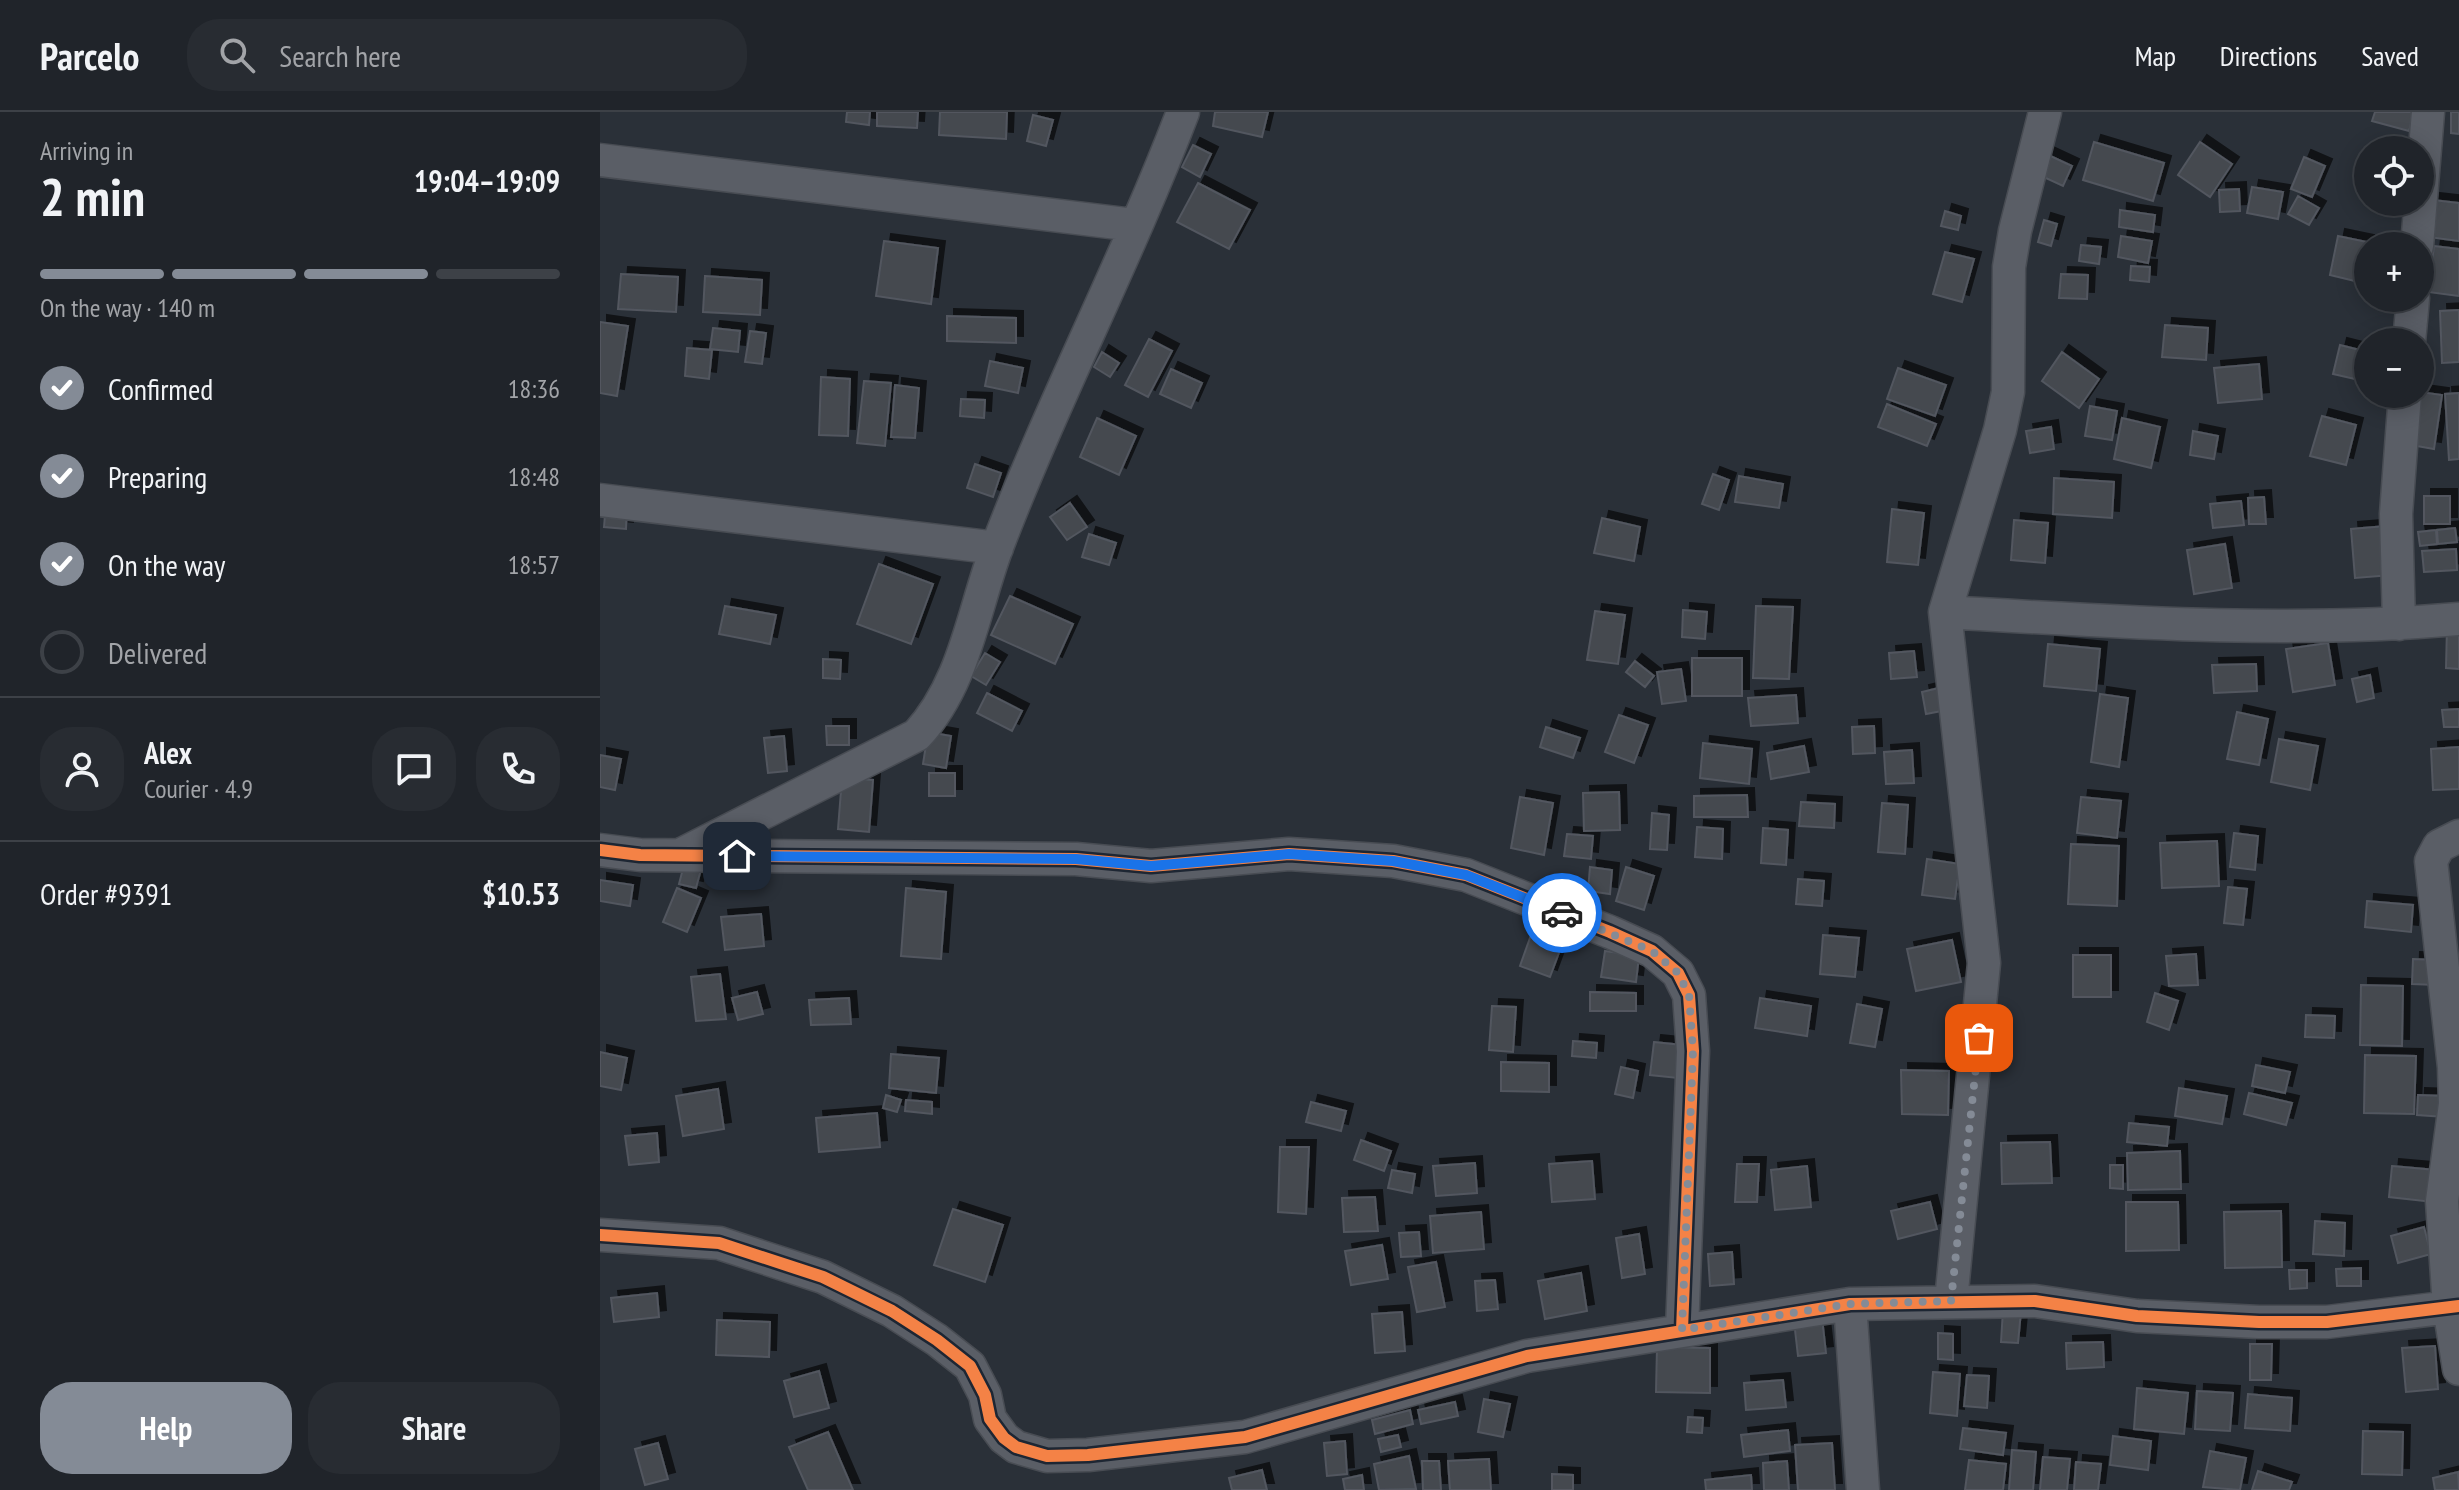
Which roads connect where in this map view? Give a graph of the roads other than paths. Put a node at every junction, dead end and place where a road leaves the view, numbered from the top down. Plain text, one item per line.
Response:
1 (1183, 112) edge
2 (2045, 112) edge
3 (2428, 112) edge
4 (600, 160) edge
5 (1134, 225) junction
6 (2418, 232) edge
7 (2404, 408) edge
8 (600, 500) edge
9 (997, 548) junction
10 (1945, 612) junction
11 (2459, 619) edge
12 (2399, 624) junction
13 (2459, 836) edge
14 (600, 850) edge
15 (679, 855) junction
16 (600, 1235) edge
17 (1951, 1301) junction
18 (1850, 1304) junction
19 (2454, 1306) edge
20 (1682, 1330) junction
21 (2459, 1369) edge
22 (1863, 1490) edge

1 - 5 street
2 - 10 street
3 - 6 street
4 - 5 street
5 - 9 street
7 - 12 street
8 - 9 street
9 - 15 street
10 - 12 street
10 - 17 street
11 - 12 street
13 - 19 street
14 - 15 street
15 - 20 street
16 - 20 street
17 - 18 street
17 - 19 street
18 - 20 street
18 - 22 street
19 - 21 street

